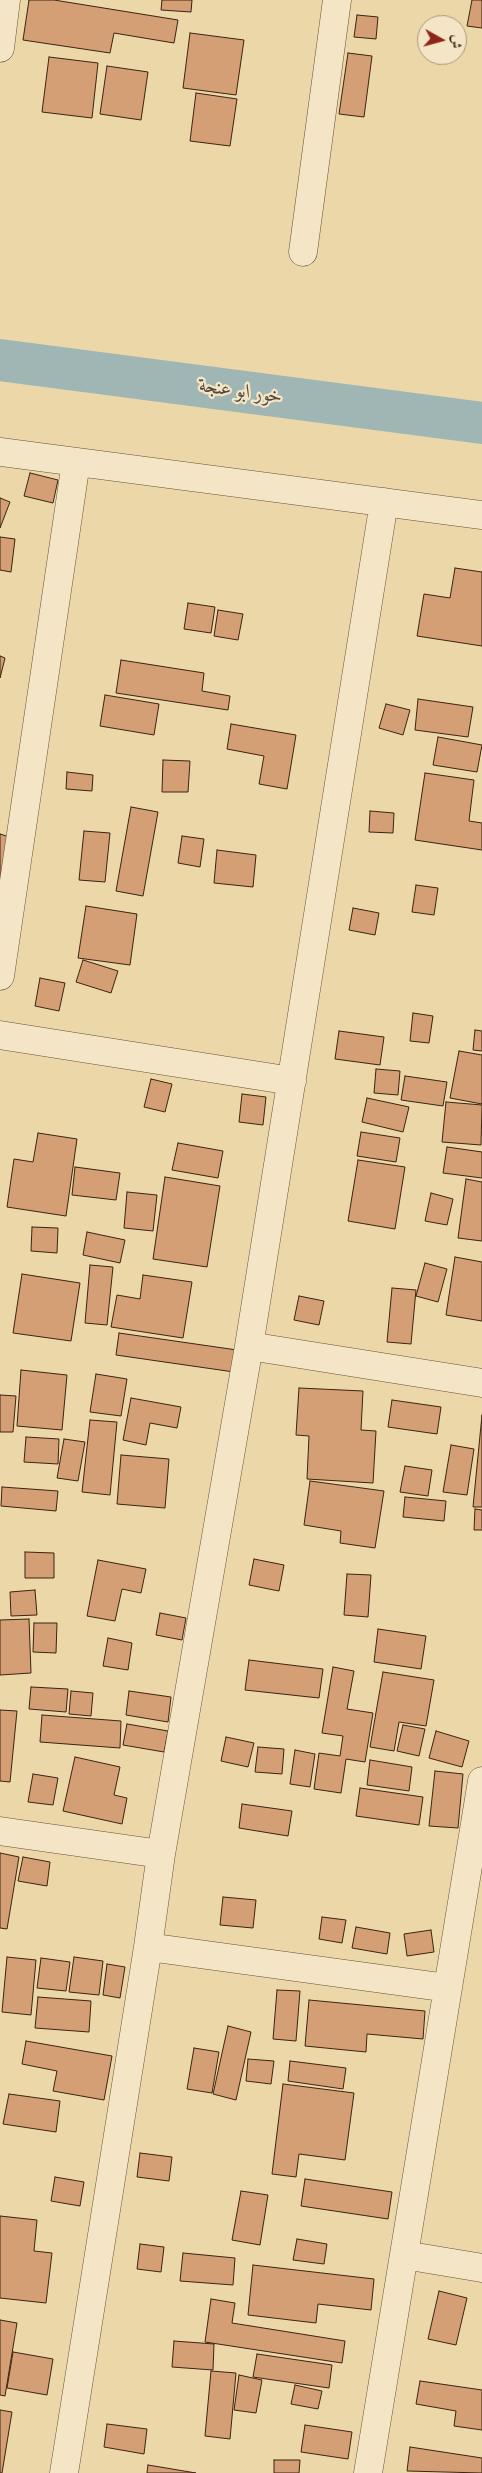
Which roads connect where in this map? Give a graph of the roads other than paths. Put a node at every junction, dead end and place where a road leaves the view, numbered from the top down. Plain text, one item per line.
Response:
1 (6, 0) edge
2 (337, 0) edge
3 (0, 48) edge
4 (303, 252) dead end
5 (0, 452) edge
6 (76, 462) junction
7 (384, 502) junction
8 (482, 515) edge
9 (0, 976) edge
10 (0, 1035) edge
11 (292, 1081) junction
12 (249, 1346) junction
13 (482, 1383) edge
14 (482, 1781) edge
15 (0, 1831) edge
16 (161, 1854) junction
17 (148, 1947) junction
18 (448, 1988) junction
19 (404, 2255) junction
20 (482, 2268) edge
21 (64, 2473) edge
22 (368, 2473) edge

1 - 3 street
2 - 4 street
5 - 6 street
6 - 7 street
6 - 9 street
7 - 8 street
7 - 11 street
10 - 11 street
11 - 12 street
12 - 13 street
12 - 16 street
14 - 18 street
15 - 16 street
16 - 17 street
17 - 18 street
17 - 21 street
18 - 19 street
19 - 20 street
19 - 22 street

